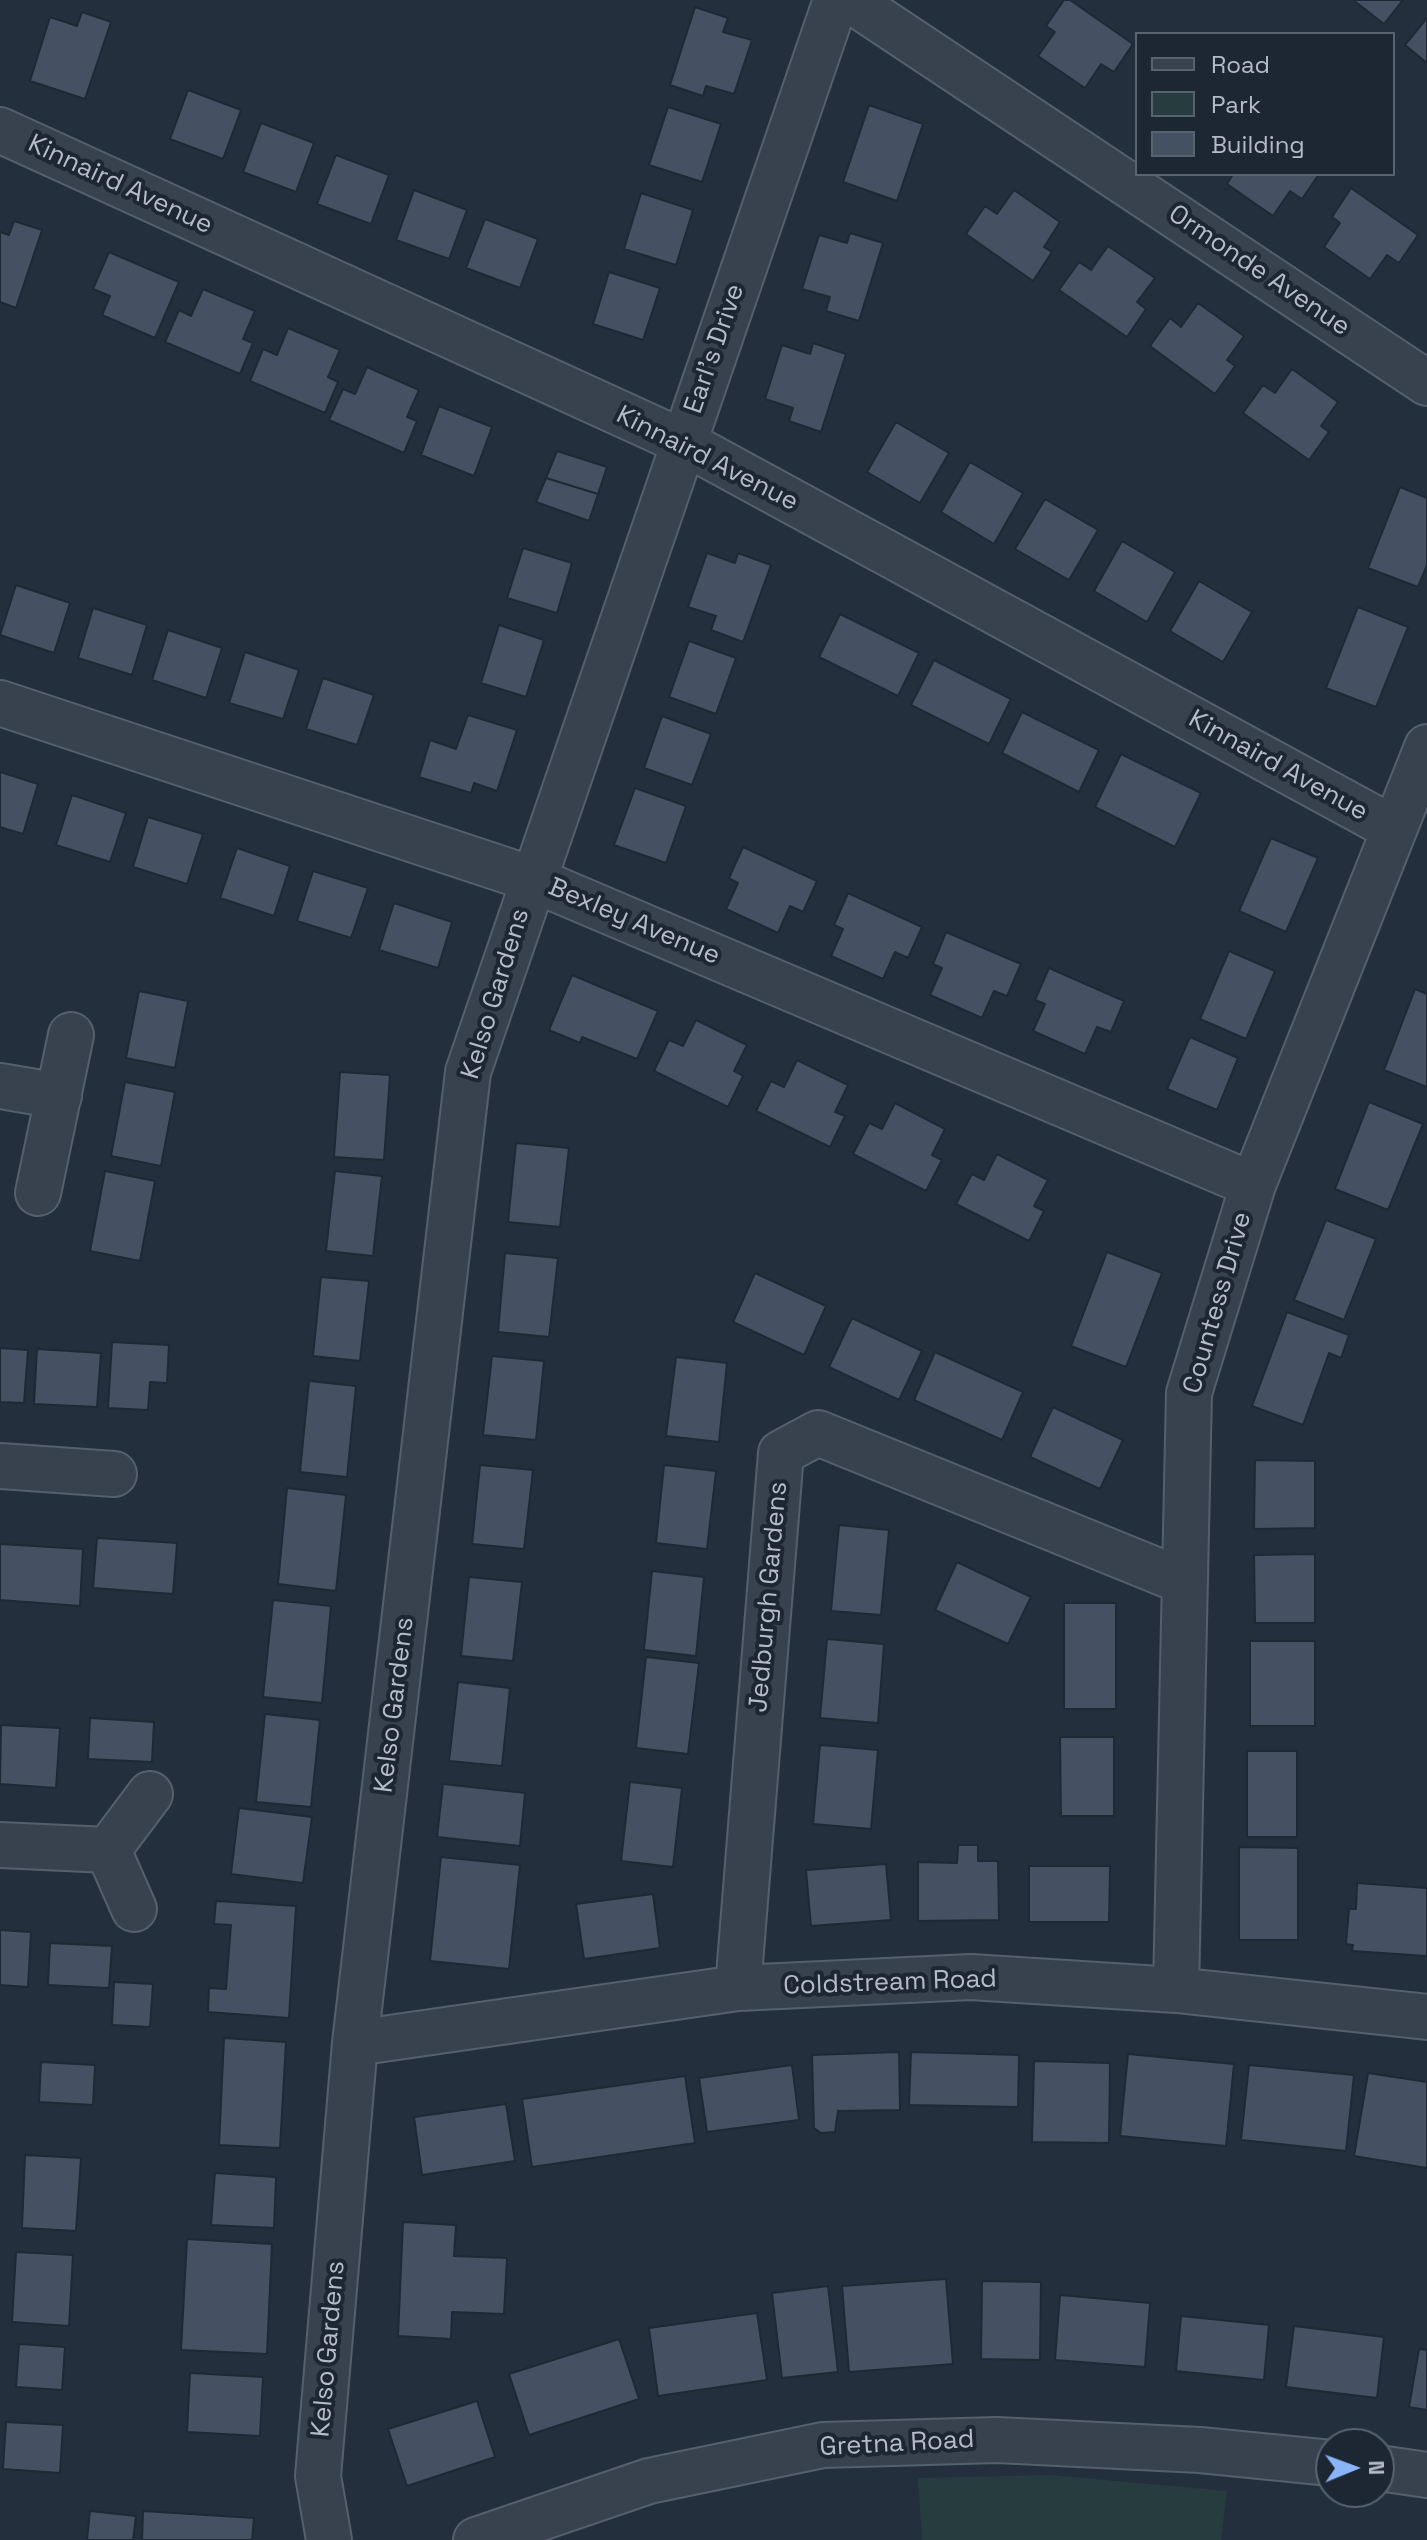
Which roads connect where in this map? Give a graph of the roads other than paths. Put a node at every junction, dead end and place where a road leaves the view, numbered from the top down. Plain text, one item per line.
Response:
1 (836, 0) edge
2 (850, 0) edge
3 (0, 130) edge
4 (1427, 383) edge
5 (683, 442) junction
6 (0, 703) edge
7 (1427, 747) edge
8 (1394, 829) junction
9 (532, 879) junction
10 (71, 1035) dead end
11 (0, 1086) edge
12 (59, 1096) junction
13 (1253, 1185) junction
14 (38, 1193) dead end
15 (0, 1466) edge
16 (114, 1474) dead end
17 (1185, 1582) junction
18 (150, 1794) dead end
19 (0, 1845) edge
20 (108, 1850) junction
21 (134, 1909) dead end
22 (738, 1988) junction
23 (1176, 1990) junction
24 (1427, 2017) edge
25 (355, 2043) junction
26 (1315, 2461) edge
27 (1395, 2470) edge
28 (1427, 2475) edge
29 (329, 2540) edge
30 (476, 2540) edge

1 - 5 street, Earl's Drive
2 - 4 street, Ormonde Avenue
3 - 5 street, Kinnaird Avenue
5 - 8 street, Kinnaird Avenue
5 - 9 street, Earl's Drive
6 - 9 street, Bexley Avenue
7 - 8 street, Countess Drive
8 - 13 street, Countess Drive
9 - 13 street, Bexley Avenue
9 - 25 street, Kelso Gardens
10 - 12 street
11 - 12 street
12 - 14 street
13 - 17 street, Countess Drive
15 - 16 street
17 - 22 street, Jedburgh Gardens
17 - 23 street, Countess Drive
18 - 20 street
19 - 20 street
20 - 21 street
22 - 23 street, Coldstream Road
22 - 25 street, Coldstream Road
23 - 24 street, Coldstream Road
25 - 29 street, Kelso Gardens
26 - 30 street, Gretna Road
27 - 28 street

